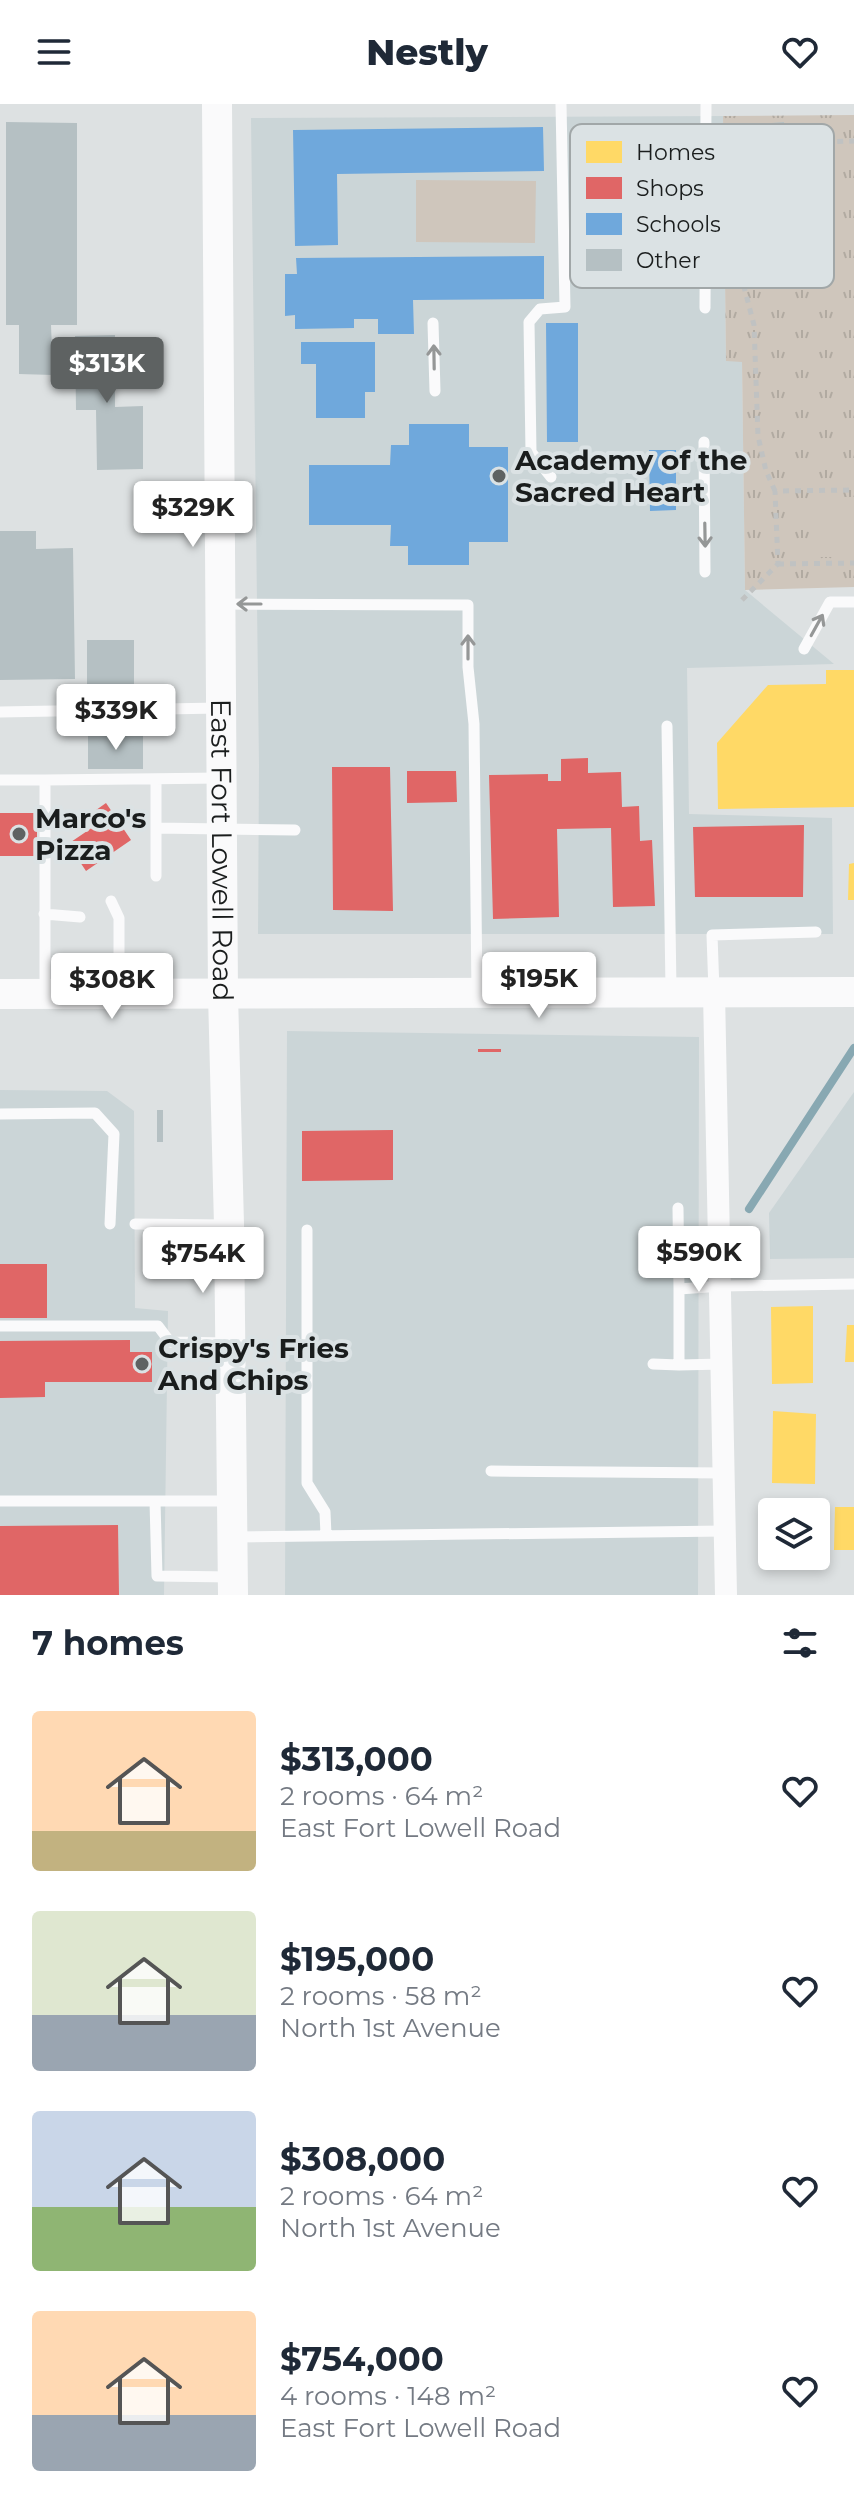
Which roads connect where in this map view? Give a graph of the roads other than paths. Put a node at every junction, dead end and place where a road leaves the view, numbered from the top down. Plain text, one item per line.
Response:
1 (217, 104) edge
2 (561, 104) edge
3 (706, 104) edge
4 (706, 124) edge
5 (705, 288) edge
6 (705, 308) dead end
7 (433, 323) dead end
8 (435, 391) dead end
9 (704, 442) dead end
10 (551, 477) dead end
11 (705, 572) dead end
12 (854, 602) edge
13 (220, 604) junction
14 (804, 649) dead end
15 (221, 708) junction
16 (0, 712) edge
17 (667, 726) dead end
18 (221, 778) junction
19 (156, 779) junction
20 (0, 780) edge
21 (45, 780) junction
22 (157, 828) junction
23 (222, 828) junction
24 (295, 830) dead end
25 (156, 876) dead end
26 (111, 901) dead end
27 (44, 914) junction
28 (80, 917) dead end
29 (816, 932) dead end
30 (671, 992) junction
31 (714, 992) junction
32 (854, 992) edge
33 (477, 993) junction
34 (0, 994) edge
35 (45, 994) junction
36 (119, 994) junction
37 (223, 994) junction
38 (0, 1114) edge
39 (678, 1208) dead end
40 (110, 1224) dead end
41 (135, 1224) dead end
42 (229, 1225) junction
43 (307, 1230) dead end
44 (854, 1284) edge
45 (722, 1286) junction
46 (679, 1289) junction
47 (0, 1326) edge
48 (230, 1343) junction
49 (653, 1364) dead end
50 (723, 1364) junction
51 (679, 1365) junction
52 (491, 1471) dead end
53 (724, 1473) junction
54 (0, 1501) edge
55 (155, 1501) junction
56 (232, 1501) junction
57 (725, 1531) junction
58 (326, 1535) junction
59 (233, 1537) junction
60 (233, 1586) edge
61 (726, 1595) edge

1 - 13 main road, East Fort Lowell Road
2 - 10 lane
3 - 4 lane
5 - 6 lane
8 -> 7 lane
9 -> 11 lane
14 -> 12 lane
13 - 15 main road, East Fort Lowell Road
33 -> 13 lane
15 - 16 lane
15 - 18 main road, East Fort Lowell Road
17 - 30 lane
18 - 19 lane
18 - 23 main road, East Fort Lowell Road
19 - 21 lane
19 - 22 lane
20 - 21 lane
21 - 27 lane
22 - 23 lane
22 - 25 lane
23 - 24 lane
23 - 37 main road, East Fort Lowell Road
26 - 36 lane
27 - 28 lane
27 - 35 lane
29 - 31 lane
30 - 31 main road
30 - 33 main road
31 - 32 main road
31 - 45 street
33 - 37 main road
34 - 35 main road
35 - 36 main road
36 - 37 main road
37 - 42 main road, East Fort Lowell Road
38 - 40 lane
39 - 46 lane
41 - 42 lane
42 - 48 main road, East Fort Lowell Road
43 - 58 lane
44 - 45 lane
45 - 46 lane
45 - 50 street
46 - 51 lane
47 - 48 lane
48 - 56 main road, East Fort Lowell Road
49 - 51 lane
50 - 51 lane
50 - 53 street
52 - 53 lane
53 - 57 street
54 - 55 lane
55 - 56 lane
55 - 60 lane
56 - 59 main road, East Fort Lowell Road
57 - 58 lane
57 - 61 street
58 - 59 lane
59 - 60 main road, East Fort Lowell Road

